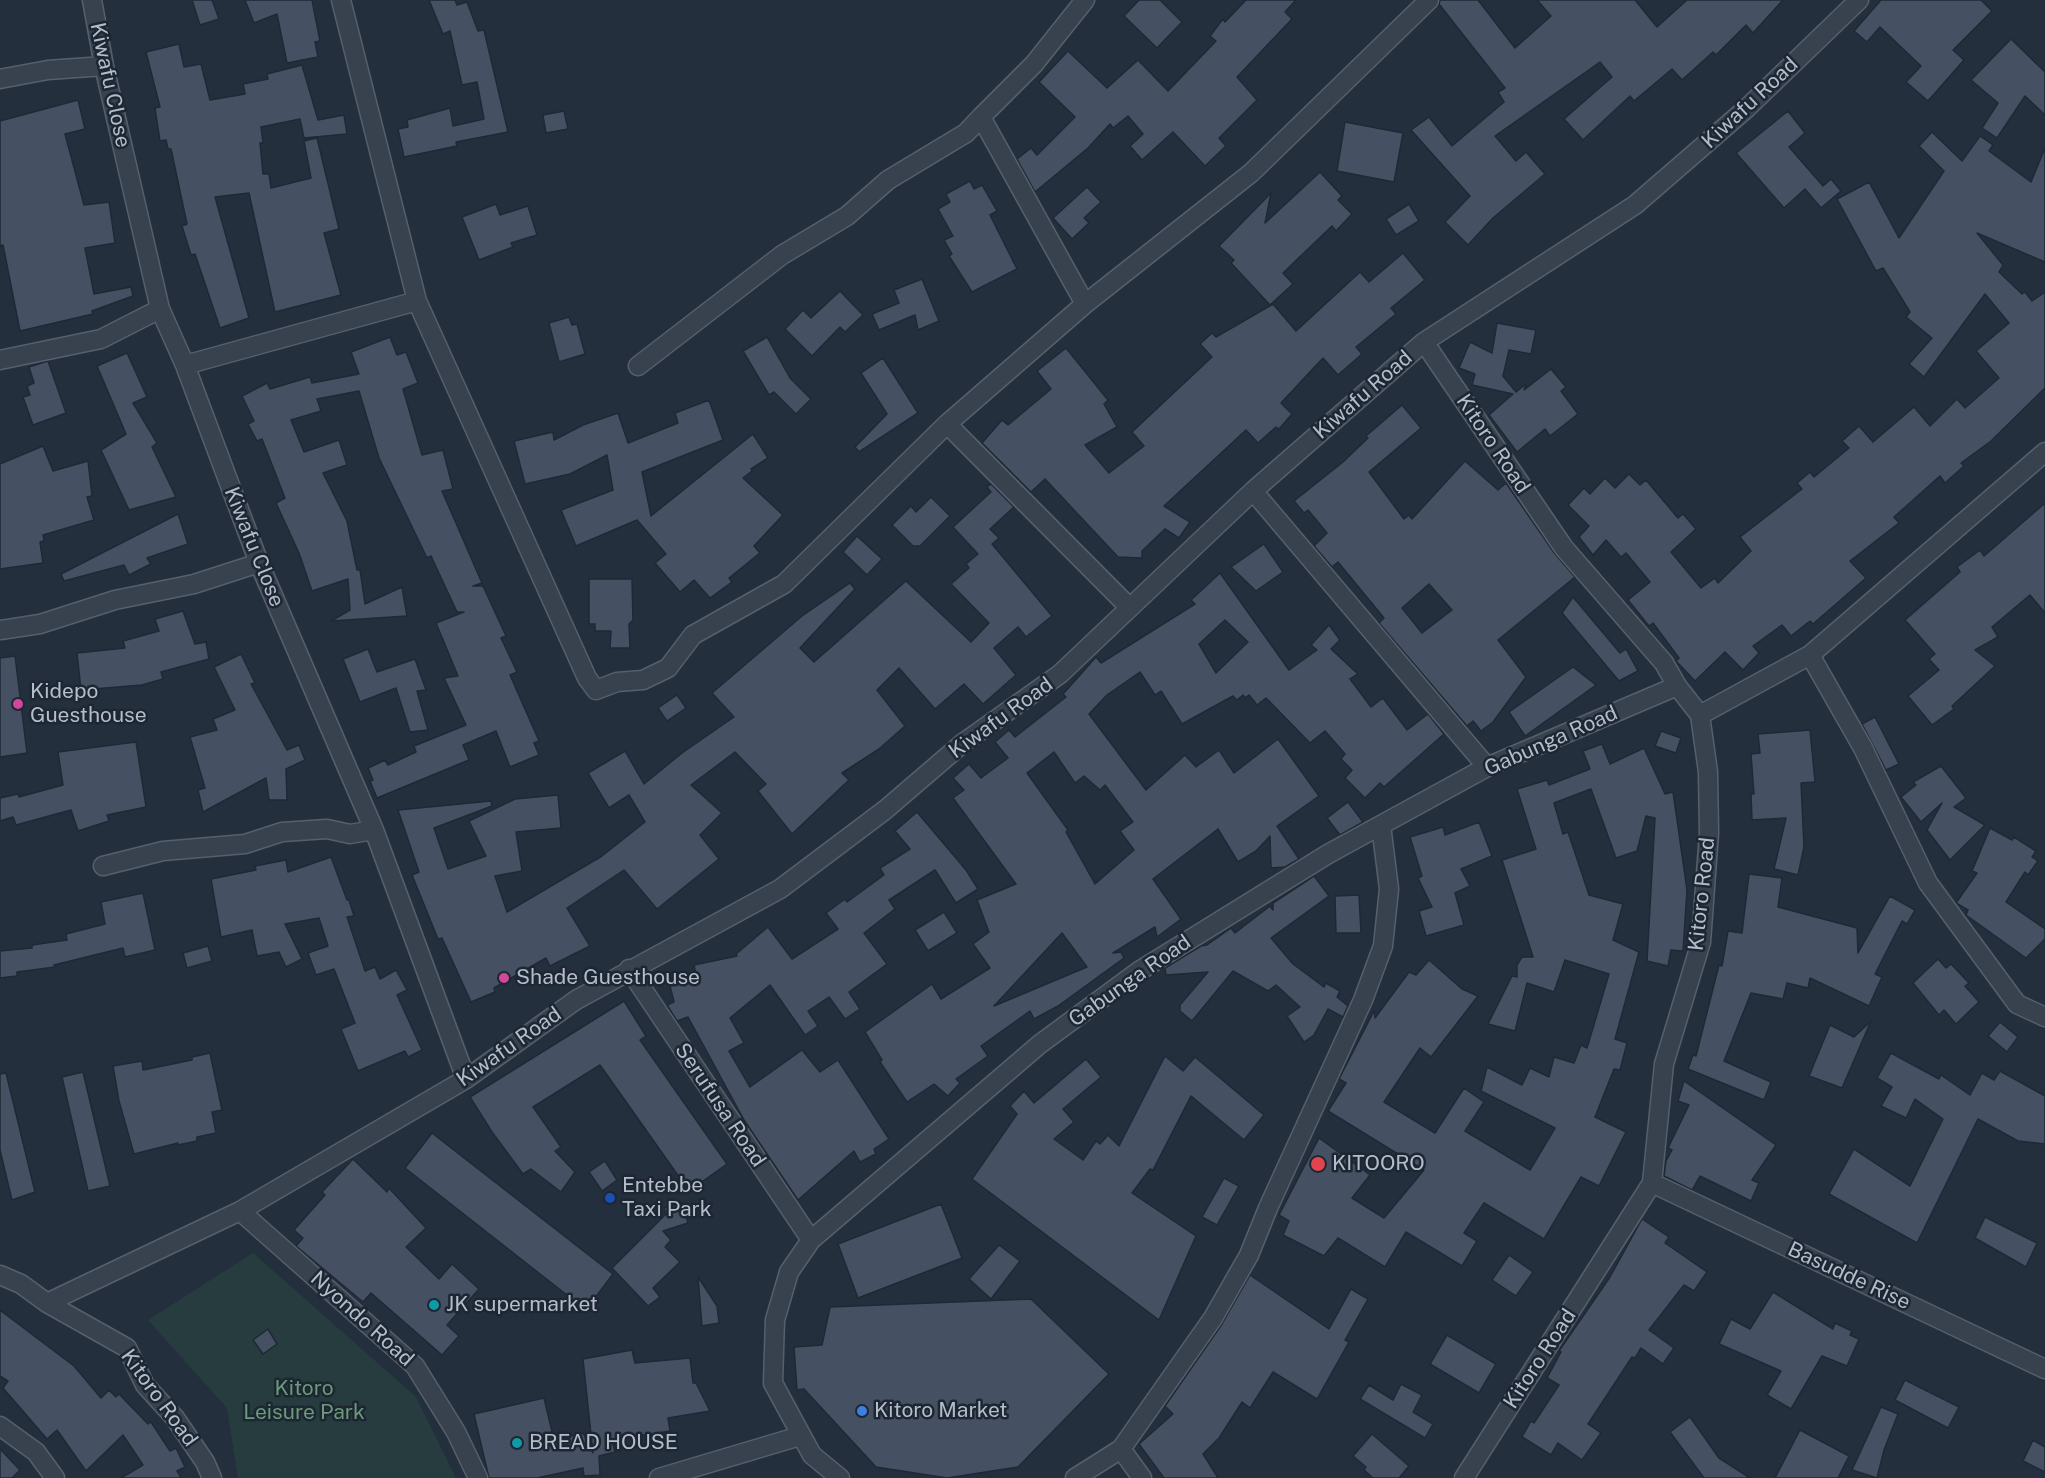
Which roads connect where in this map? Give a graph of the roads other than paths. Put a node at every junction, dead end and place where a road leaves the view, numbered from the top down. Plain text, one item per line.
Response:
1 (92, 0) edge
2 (341, 0) edge
3 (1085, 0) edge
4 (1429, 0) edge
5 (1859, 0) edge
6 (104, 66) junction
7 (0, 79) edge
8 (981, 117) junction
9 (417, 301) junction
10 (1085, 304) junction
11 (160, 309) junction
12 (1424, 342) junction
13 (0, 360) edge
14 (185, 366) junction
15 (638, 366) dead end
16 (947, 424) junction
17 (2045, 452) edge
18 (1253, 491) junction
19 (259, 563) junction
20 (1129, 607) junction
21 (0, 630) edge
22 (1810, 655) junction
23 (1677, 686) junction
24 (1700, 715) junction
25 (1487, 767) junction
26 (1381, 825) junction
27 (374, 830) junction
28 (103, 866) dead end
29 (629, 969) junction
30 (2045, 1017) edge
31 (466, 1079) junction
32 (1652, 1183) junction
33 (240, 1211) junction
34 (811, 1240) junction
35 (0, 1275) edge
36 (21, 1284) junction
37 (0, 1288) edge
38 (47, 1303) junction
39 (2045, 1369) edge
40 (0, 1425) edge
41 (800, 1436) junction
42 (1121, 1449) junction
43 (55, 1478) edge
44 (212, 1478) edge
45 (478, 1478) edge
46 (659, 1478) edge
47 (840, 1478) edge
48 (1075, 1478) edge
49 (1142, 1478) edge
50 (1464, 1478) edge

1 - 6 street, Kiwafu Close
2 - 9 street
3 - 8 street
4 - 10 street
5 - 12 street, Kiwafu Road
6 - 7 street
6 - 11 street, Kiwafu Close
8 - 10 street
8 - 15 street
9 - 14 street
9 - 16 street
10 - 16 street
11 - 13 street
11 - 14 street, Kiwafu Close
12 - 18 street, Kiwafu Road
12 - 23 street, Kitoro Road
14 - 19 street, Kiwafu Close
16 - 20 street
17 - 22 street
18 - 20 street, Kiwafu Road
18 - 25 street
19 - 21 street
19 - 27 street, Kiwafu Close
20 - 29 street, Kiwafu Road
22 - 24 street
22 - 30 street
23 - 24 street, Kitoro Road
23 - 25 street, Gabunga Road
24 - 32 street, Kitoro Road
25 - 26 street, Gabunga Road
26 - 34 street, Gabunga Road
26 - 42 street
27 - 28 street
27 - 31 street, Kiwafu Close
29 - 31 street, Kiwafu Road
29 - 34 street, Serufusa Road
31 - 33 street, Kiwafu Road
32 - 39 street, Basudde Rise
32 - 50 street, Kitoro Road
33 - 38 street, Kiwafu Road
33 - 45 street, Nyondo Road
34 - 41 street, Gabunga Road
35 - 36 street, Kitoro Road
36 - 37 street
36 - 38 street, Kitoro Road
38 - 44 street, Kitoro Road
40 - 43 street
41 - 46 street
41 - 47 street
42 - 48 street
42 - 49 street

